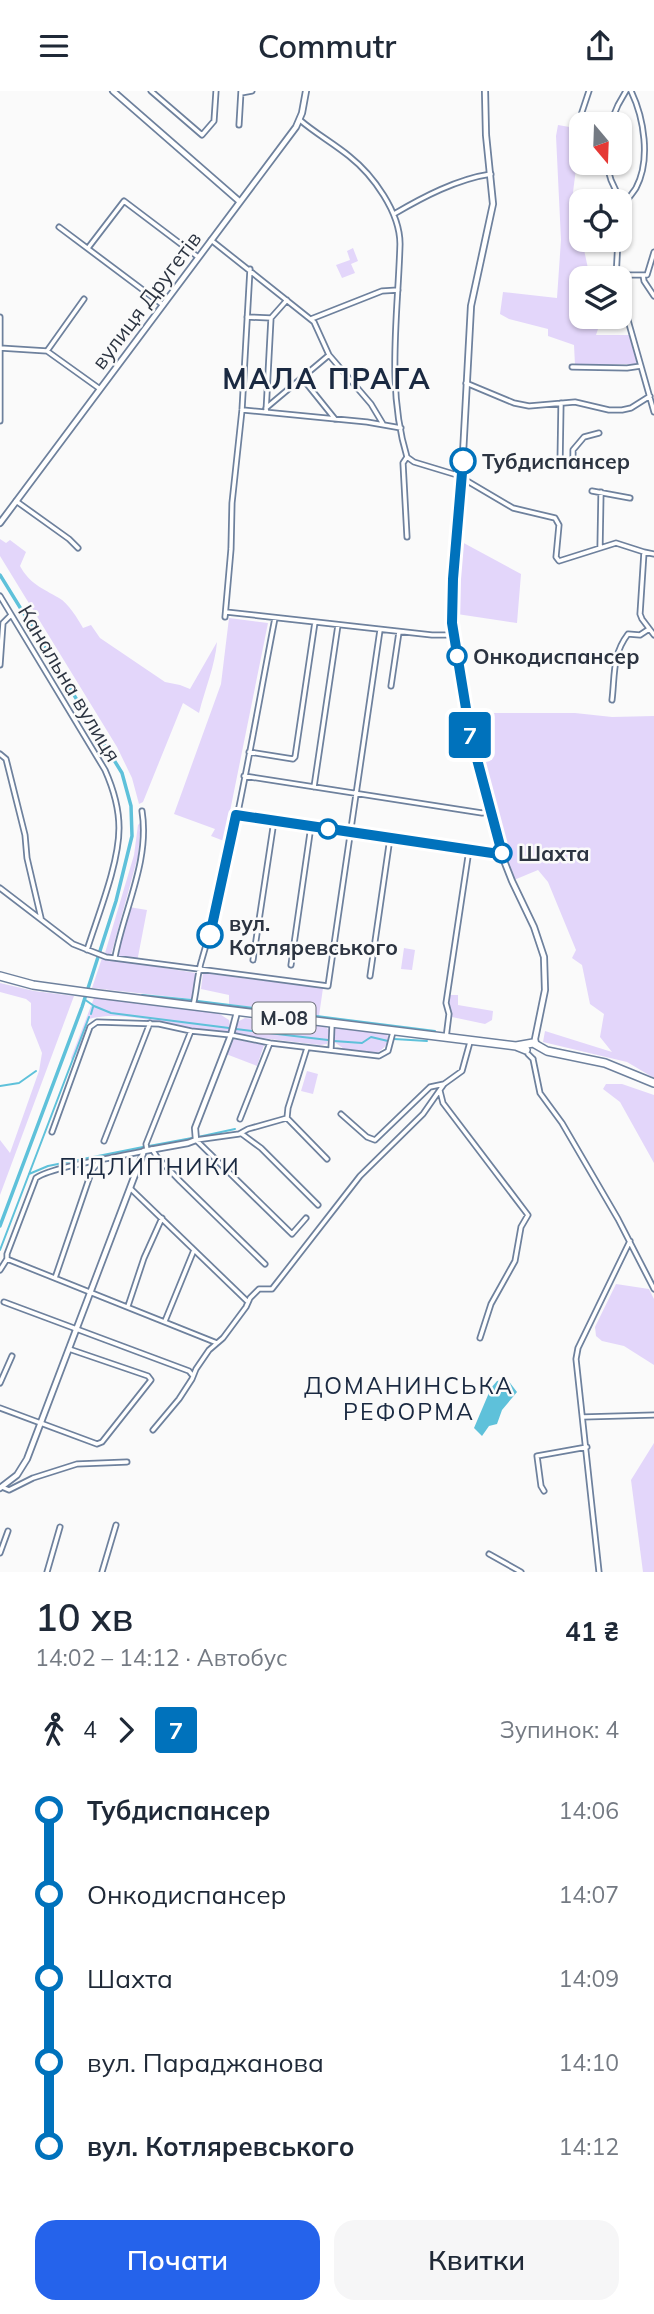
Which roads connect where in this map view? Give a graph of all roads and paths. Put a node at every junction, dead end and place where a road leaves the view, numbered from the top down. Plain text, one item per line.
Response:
1 (113, 91) edge
2 (151, 91) edge
3 (216, 91) edge
4 (252, 91) edge
5 (306, 91) edge
6 (485, 91) edge
7 (589, 91) edge
8 (629, 91) edge
9 (241, 92) edge
10 (582, 112) edge
11 (615, 112) edge
12 (300, 120) junction
13 (239, 125) dead end
14 (491, 174) junction
15 (632, 193) edge
16 (239, 201) junction
17 (394, 214) junction
18 (59, 227) dead end
19 (211, 240) junction
20 (88, 248) junction
21 (654, 252) edge
22 (198, 257) junction
23 (652, 264) edge
24 (250, 269) junction
25 (643, 275) junction
26 (632, 276) edge
27 (398, 290) junction
28 (654, 296) edge
29 (84, 299) dead end
30 (287, 300) junction
31 (163, 305) junction
32 (0, 317) edge
33 (247, 317) junction
34 (271, 318) junction
35 (312, 319) junction
36 (630, 329) edge
37 (0, 348) edge
38 (47, 351) junction
39 (329, 355) junction
40 (641, 366) junction
41 (572, 367) dead end
42 (302, 378) junction
43 (466, 383) junction
44 (100, 389) junction
45 (650, 396) junction
46 (561, 403) junction
47 (242, 410) junction
48 (266, 410) junction
49 (654, 412) edge
50 (335, 419) junction
51 (0, 421) edge
52 (383, 423) junction
53 (401, 428) junction
54 (599, 433) dead end
55 (407, 457) junction
56 (462, 478) junction
57 (592, 491) dead end
58 (601, 492) junction
59 (630, 498) dead end
60 (16, 501) junction
61 (0, 523) edge
62 (407, 537) dead end
63 (78, 548) dead end
64 (600, 548) junction
65 (644, 552) junction
66 (654, 554) edge
67 (0, 596) edge
68 (11, 615) junction
69 (275, 618) junction
70 (315, 622) junction
71 (338, 625) junction
72 (380, 629) junction
73 (649, 629) junction
74 (399, 632) junction
75 (454, 635) junction
76 (654, 635) edge
77 (0, 665) edge
78 (391, 686) dead end
79 (612, 700) dead end
80 (249, 753) junction
81 (0, 754) edge
82 (244, 776) junction
83 (314, 787) junction
84 (356, 793) junction
85 (142, 811) dead end
86 (490, 811) junction
87 (236, 815) junction
88 (274, 821) junction
89 (311, 826) junction
90 (350, 832) junction
91 (390, 838) junction
92 (469, 850) junction
93 (502, 853) junction
94 (0, 888) edge
95 (37, 906) junction
96 (28, 910) junction
97 (41, 920) junction
98 (89, 951) junction
99 (115, 957) junction
100 (253, 960) dead end
101 (291, 965) dead end
102 (199, 970) junction
103 (0, 976) edge
104 (370, 977) dead end
105 (193, 1007) junction
106 (237, 1012) junction
107 (150, 1023) junction
108 (332, 1024) junction
109 (191, 1031) junction
110 (393, 1032) junction
111 (231, 1035) junction
112 (446, 1039) junction
113 (470, 1041) junction
114 (270, 1044) junction
115 (307, 1048) junction
116 (533, 1049) junction
117 (331, 1050) junction
118 (654, 1083) edge
119 (444, 1084) junction
120 (440, 1091) junction
121 (341, 1114) dead end
122 (287, 1118) junction
123 (240, 1119) dead end
124 (52, 1132) dead end
125 (239, 1134) junction
126 (195, 1140) junction
127 (104, 1142) dead end
128 (148, 1150) junction
129 (327, 1159) dead end
130 (100, 1161) junction
131 (131, 1189) junction
132 (318, 1205) dead end
133 (162, 1218) junction
134 (306, 1218) dead end
135 (630, 1241) junction
136 (194, 1250) junction
137 (7, 1259) junction
138 (265, 1265) dead end
139 (0, 1270) edge
140 (55, 1278) junction
141 (654, 1289) edge
142 (90, 1292) junction
143 (4, 1302) dead end
144 (248, 1302) junction
145 (128, 1306) junction
146 (165, 1321) junction
147 (77, 1330) junction
148 (480, 1338) dead end
149 (217, 1343) junction
150 (69, 1349) junction
151 (12, 1356) dead end
152 (193, 1375) junction
153 (0, 1383) edge
154 (0, 1408) edge
155 (654, 1415) edge
156 (583, 1417) junction
157 (41, 1423) junction
158 (153, 1430) dead end
159 (587, 1447) junction
160 (127, 1462) dead end
161 (1, 1488) edge
162 (544, 1491) dead end
163 (116, 1525) dead end
164 (60, 1527) dead end
165 (8, 1531) dead end
166 (0, 1553) edge
167 (489, 1553) dead end
168 (47, 1572) edge
169 (102, 1572) edge
170 (521, 1572) edge
171 (599, 1572) edge

1 - 16 street
2 - 3 street
4 - 9 street
5 - 12 street, вулиця Другетів
6 - 14 street
7 - 10 street
8 - 11 street
8 - 15 street
9 - 13 street
12 - 16 street, вулиця Другетів
12 - 17 street
14 - 17 street
14 - 43 street
16 - 19 street, вулиця Другетів
17 - 27 street
18 - 20 street
19 - 22 street, вулиця Другетів
19 - 24 street
20 - 22 street
20 - 31 street
21 - 23 street
22 - 31 street, вулиця Другетів
23 - 25 street
24 - 30 street
24 - 33 street
25 - 26 street
25 - 28 street
27 - 35 street
27 - 53 street
29 - 38 street
30 - 34 street
30 - 35 street
31 - 44 street, вулиця Другетів
32 - 37 street
33 - 34 street
33 - 47 street
34 - 48 street
35 - 39 street
36 - 40 street
37 - 38 street
37 - 51 street
38 - 44 street
39 - 42 street
39 - 52 street
40 - 41 street
40 - 45 street
42 - 48 street
42 - 50 street
43 - 46 street
43 - 56 street
44 - 60 street, вулиця Другетів
45 - 46 street
45 - 49 street
46 - 54 street
47 - 48 street
47 - 69 street
48 - 50 street
50 - 52 street
52 - 53 street
53 - 55 street
55 - 56 street
55 - 62 street
56 - 64 street
56 - 75 street
57 - 58 street
58 - 59 street
58 - 64 street
60 - 61 street, вулиця Другетів
60 - 63 street
64 - 65 street
65 - 66 street
65 - 73 street
67 - 68 street, Канальна вулиця
68 - 77 street
68 - 98 street, Канальна вулиця
69 - 70 street
69 - 80 street
70 - 71 street
70 - 80 street
71 - 72 street
71 - 83 street
72 - 74 street
72 - 84 street
73 - 76 street
73 - 79 street
74 - 75 street
74 - 78 street
75 - 86 street
80 - 82 street
81 - 95 street
82 - 83 street
82 - 87 street
83 - 84 street
84 - 86 street
84 - 90 street
85 - 99 street
86 - 93 street
87 - 88 street
87 - 102 street
88 - 89 street
88 - 100 street
89 - 90 street
89 - 101 street
90 - 91 street
90 - 102 street
91 - 92 street
91 - 104 street
92 - 93 street
92 - 112 street
93 - 116 street
94 - 96 street
95 - 96 street
95 - 97 street
96 - 97 street
97 - 98 street
98 - 99 street
99 - 102 street
102 - 105 street
103 - 105 highway, М-08
105 - 106 highway, М-08
106 - 108 highway, М-08
106 - 111 street
107 - 109 street
107 - 124 street
107 - 127 street
108 - 110 highway, М-08
108 - 117 street
109 - 111 street
109 - 128 street
110 - 112 highway, М-08
110 - 117 street
111 - 114 street
111 - 126 street
112 - 113 highway, М-08
113 - 116 highway, М-08
113 - 119 street
114 - 115 street
114 - 123 street
115 - 117 street
115 - 122 street
116 - 118 highway
116 - 135 street
119 - 120 street
119 - 121 street
120 - 144 street
120 - 148 street
122 - 125 street
122 - 129 street
125 - 126 street
125 - 132 street
126 - 128 street
126 - 134 street
128 - 130 street
128 - 131 street
128 - 138 street
130 - 137 street
130 - 140 street
131 - 133 street
131 - 142 street
133 - 136 street
133 - 145 street
135 - 141 street
135 - 156 street
136 - 144 street
136 - 146 street
137 - 139 street
137 - 140 street
140 - 142 street
142 - 145 street
142 - 147 street
143 - 147 street
144 - 149 street
145 - 146 street
146 - 149 street
147 - 150 street
147 - 152 street
149 - 152 street
150 - 157 street
150 - 157 street
151 - 153 street
152 - 158 street
154 - 157 street
155 - 156 street
156 - 159 street
157 - 161 street
159 - 162 street
159 - 171 street
160 - 161 street
163 - 169 street
164 - 168 street
165 - 166 street
167 - 170 street

